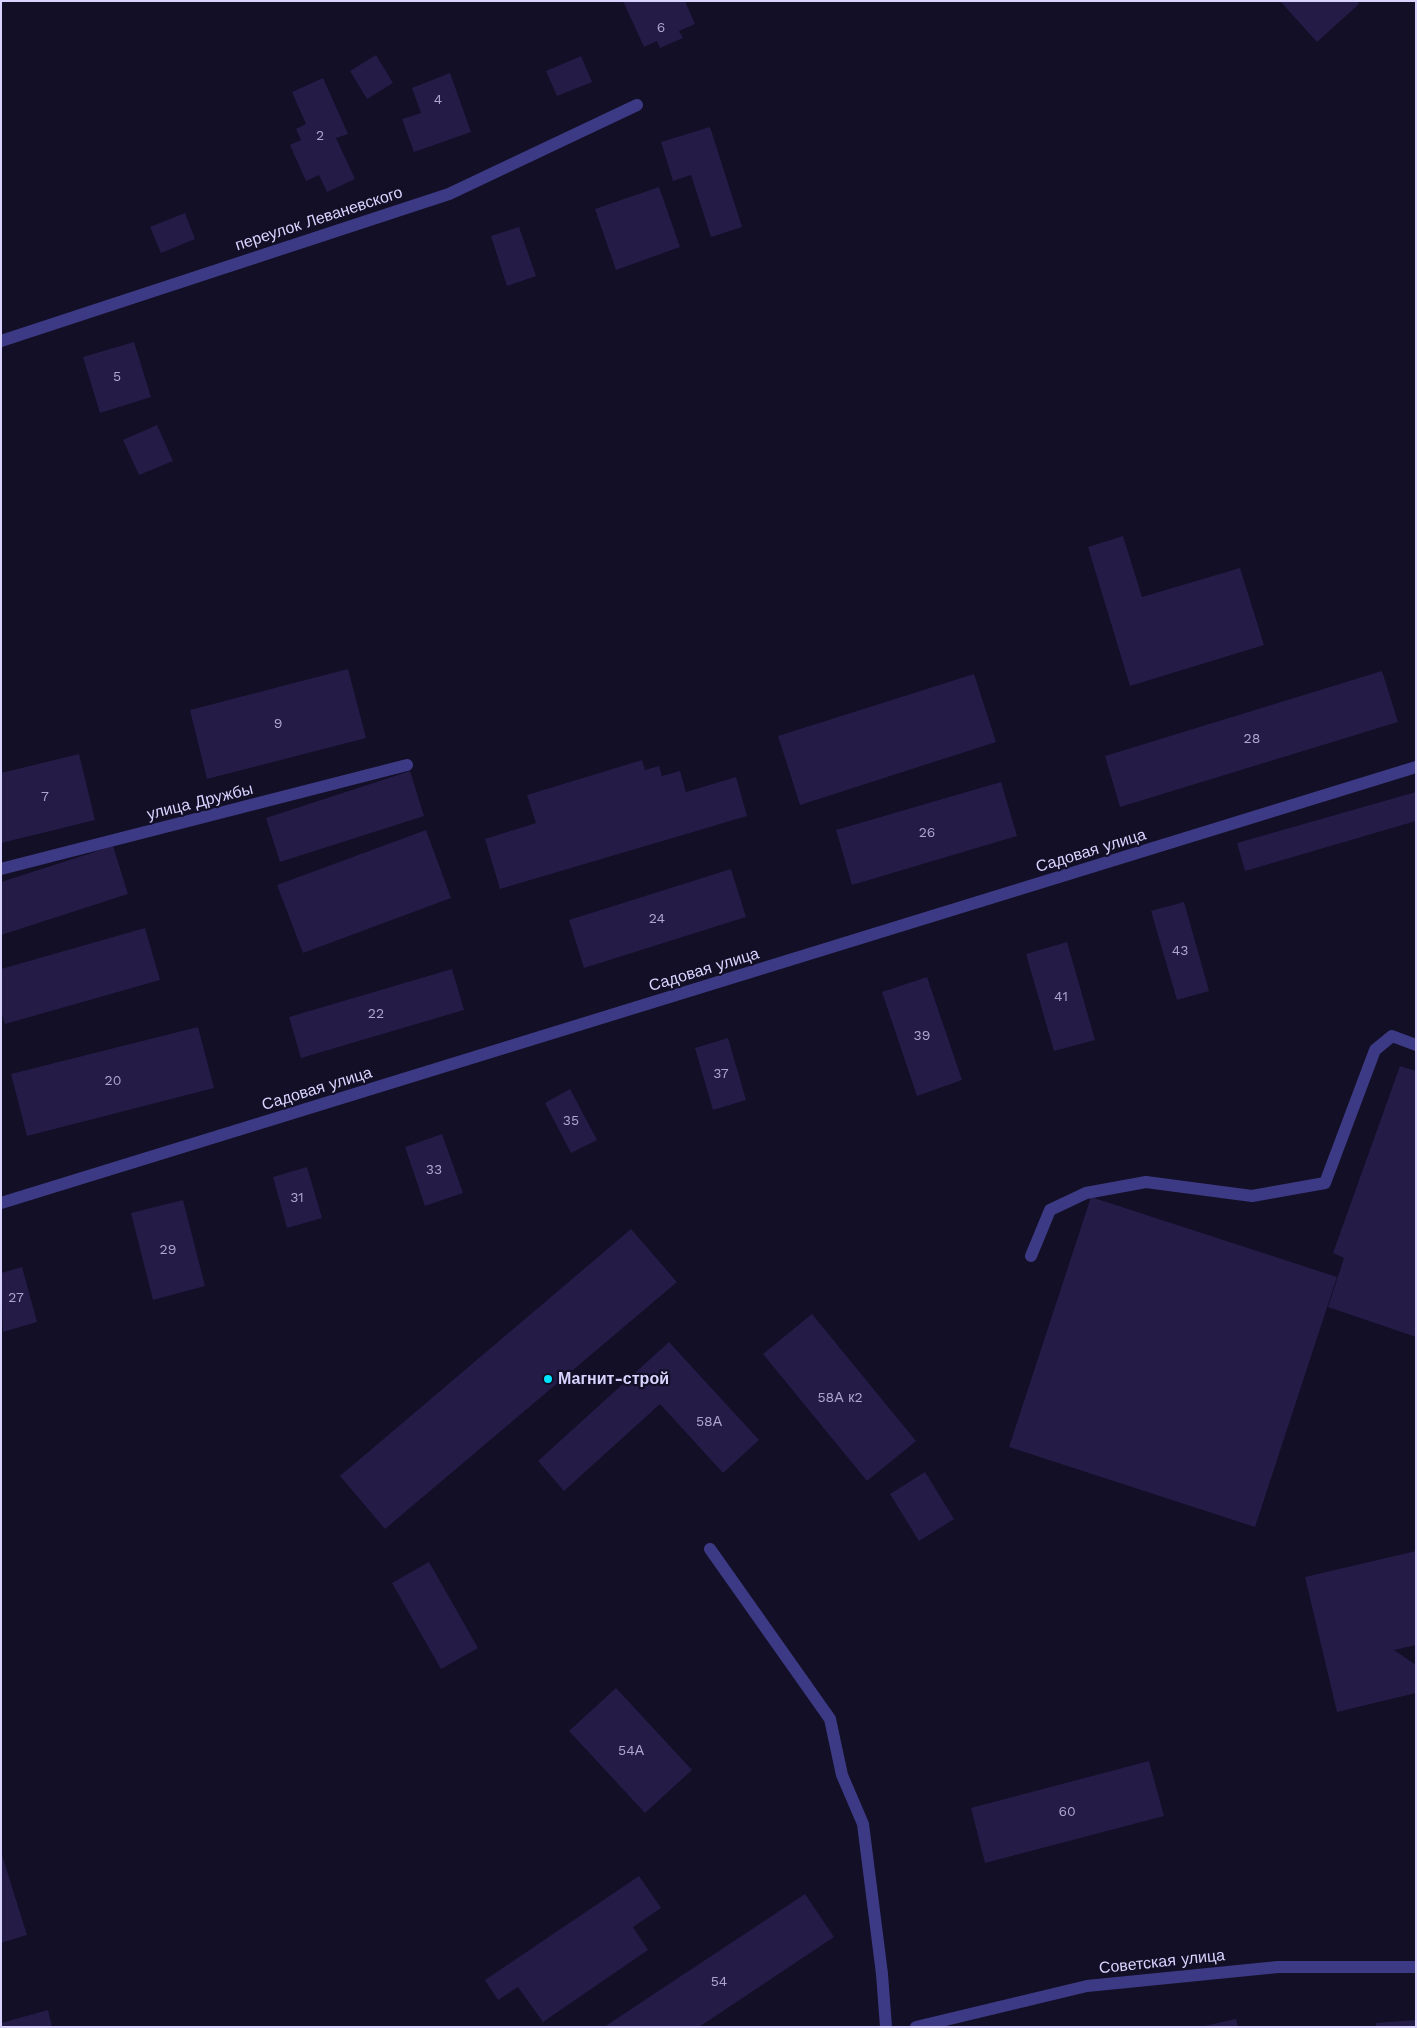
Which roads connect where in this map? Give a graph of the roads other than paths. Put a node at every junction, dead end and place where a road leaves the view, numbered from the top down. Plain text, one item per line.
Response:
1 (638, 105) dead end
2 (1, 340) edge
3 (407, 765) dead end
4 (1416, 767) edge
5 (1, 870) edge
6 (1416, 1045) edge
7 (1, 1204) edge
8 (1031, 1256) dead end
9 (710, 1549) dead end
10 (1416, 1967) edge
11 (886, 2027) edge
12 (916, 2027) edge

1 - 2 street, переулок Леваневского
3 - 5 street, улица Дружбы
4 - 7 street, Садовая улица
6 - 8 street
9 - 11 street
10 - 12 street, Советская улица

